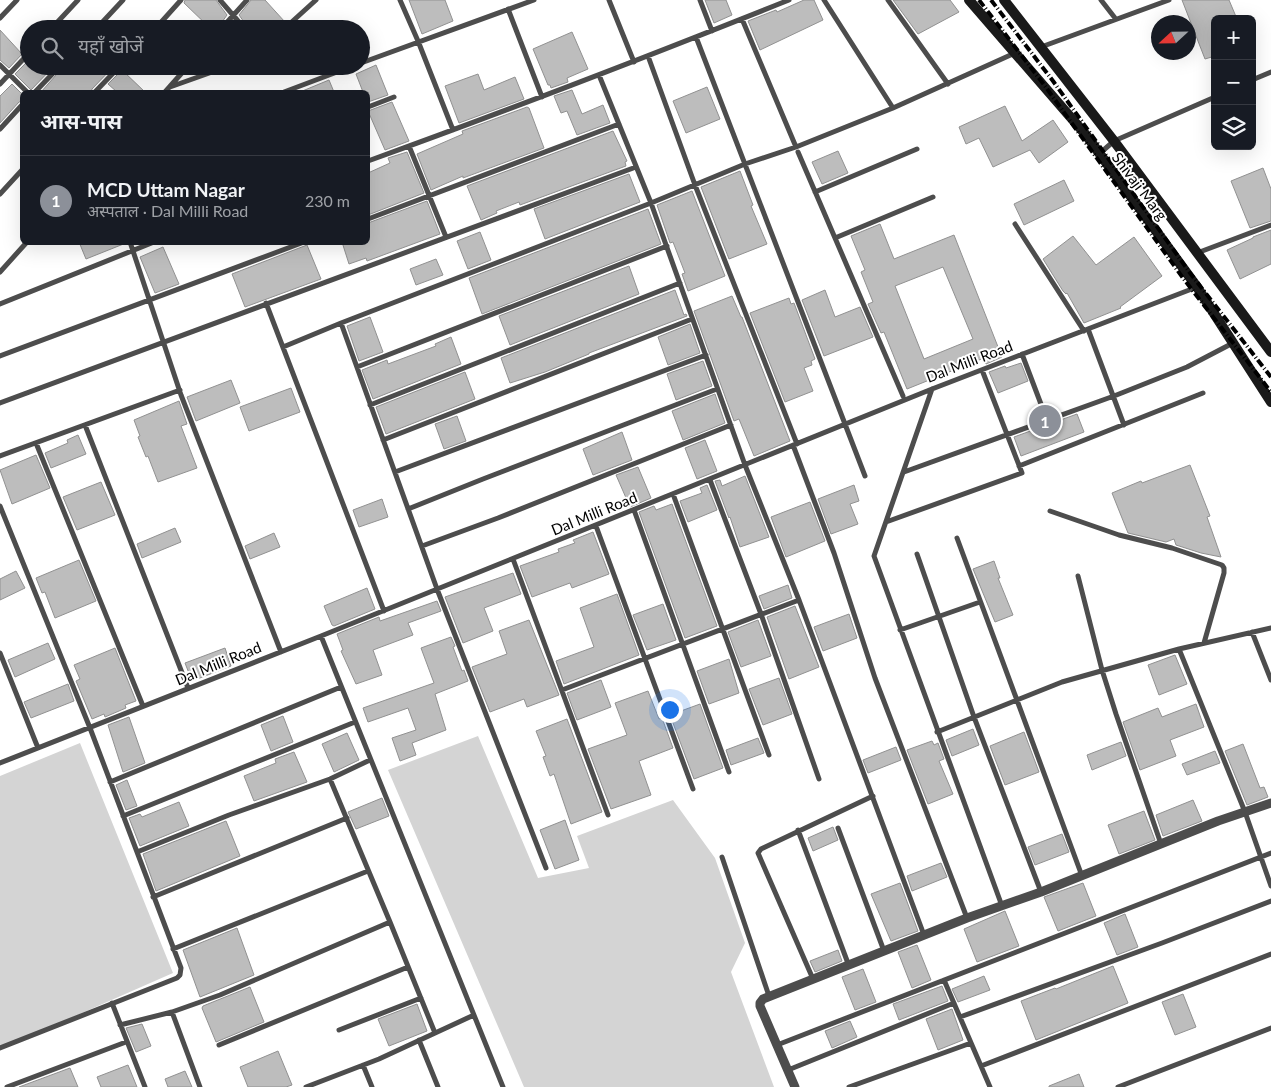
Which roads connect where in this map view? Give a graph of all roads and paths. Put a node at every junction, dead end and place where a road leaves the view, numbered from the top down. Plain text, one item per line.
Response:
1 (17, 0) edge
2 (78, 0) edge
3 (123, 0) edge
4 (182, 0) edge
5 (220, 0) edge
6 (247, 0) edge
7 (316, 0) edge
8 (401, 0) edge
9 (534, 0) edge
10 (609, 0) edge
11 (700, 0) edge
12 (789, 0) edge
13 (824, 0) edge
14 (888, 0) edge
15 (969, 0) edge
16 (1004, 0) edge
17 (1101, 0) edge
18 (1169, 0) edge
19 (508, 9) junction
20 (234, 14) junction
21 (0, 18) edge
22 (1116, 18) junction
23 (742, 19) junction
24 (59, 20) edge
25 (104, 20) edge
26 (163, 20) edge
27 (229, 20) edge
28 (239, 20) edge
29 (294, 20) edge
30 (712, 31) junction
31 (696, 37) junction
32 (418, 41) junction
33 (1041, 47) junction
34 (1015, 53) junction
35 (648, 56) junction
36 (370, 60) edge
37 (20, 62) edge
38 (634, 62) junction
39 (0, 65) edge
40 (1271, 72) edge
41 (9, 74) junction
42 (51, 75) edge
43 (111, 75) edge
44 (180, 75) edge
45 (204, 75) edge
46 (329, 75) edge
47 (599, 75) junction
48 (1256, 78) edge
49 (0, 84) edge
50 (948, 84) junction
51 (170, 87) junction
52 (25, 90) edge
53 (37, 90) edge
54 (97, 90) edge
55 (167, 90) edge
56 (289, 90) edge
57 (394, 97) dead end
58 (542, 97) junction
59 (1211, 99) edge
60 (370, 106) edge
61 (20, 107) edge
62 (893, 108) junction
63 (619, 124) junction
64 (0, 128) edge
65 (453, 130) junction
66 (1114, 141) junction
67 (409, 146) junction
68 (917, 149) dead end
69 (797, 150) junction
70 (1098, 154) junction
71 (370, 160) edge
72 (745, 164) junction
73 (636, 167) junction
74 (20, 172) edge
75 (695, 185) junction
76 (815, 192) junction
77 (0, 194) edge
78 (429, 196) junction
79 (933, 197) dead end
80 (651, 203) junction
81 (370, 218) edge
82 (1014, 224) dead end
83 (1271, 225) edge
84 (446, 237) junction
85 (835, 238) junction
86 (24, 245) edge
87 (131, 245) edge
88 (147, 245) edge
89 (296, 245) edge
90 (667, 246) junction
91 (133, 251) junction
92 (1197, 253) junction
93 (0, 272) edge
94 (680, 283) junction
95 (1197, 287) junction
96 (150, 301) junction
97 (266, 303) junction
98 (0, 304) edge
99 (692, 318) junction
100 (341, 323) junction
101 (1086, 330) junction
102 (163, 342) junction
103 (1233, 343) junction
104 (283, 347) junction
105 (1271, 352) edge
106 (1022, 354) junction
107 (706, 355) junction
108 (0, 356) edge
109 (357, 367) junction
110 (982, 370) junction
111 (717, 389) junction
112 (932, 389) junction
113 (180, 390) junction
114 (1203, 393) dead end
115 (903, 396) dead end
116 (1114, 396) junction
117 (1271, 402) edge
118 (0, 403) edge
119 (370, 405) junction
120 (1047, 420) junction
121 (846, 424) junction
122 (85, 425) junction
123 (730, 425) junction
124 (1124, 425) junction
125 (1007, 435) junction
126 (383, 440) junction
127 (36, 443) junction
128 (795, 445) junction
129 (0, 456) edge
130 (745, 465) junction
131 (1019, 466) junction
132 (395, 472) junction
133 (904, 472) junction
134 (865, 476) dead end
135 (710, 480) junction
136 (673, 494) junction
137 (0, 506) edge
138 (408, 510) junction
139 (634, 510) junction
140 (1050, 511) dead end
141 (886, 522) junction
142 (596, 526) junction
143 (957, 538) dead end
144 (422, 546) junction
145 (917, 554) dead end
146 (513, 559) junction
147 (1078, 576) dead end
148 (437, 589) junction
149 (799, 600) junction
150 (980, 602) junction
151 (384, 611) junction
152 (761, 614) junction
153 (939, 617) junction
154 (1271, 628) edge
155 (722, 629) junction
156 (900, 630) junction
157 (1252, 632) junction
158 (321, 636) junction
159 (1204, 643) junction
160 (682, 645) junction
161 (1180, 649) junction
162 (280, 652) junction
163 (0, 653) edge
164 (645, 659) junction
165 (1102, 670) junction
166 (1271, 680) edge
167 (340, 687) junction
168 (188, 688) junction
169 (562, 690) junction
170 (1016, 700) junction
171 (143, 706) junction
172 (974, 717) junction
173 (354, 722) junction
174 (90, 728) junction
175 (937, 732) junction
176 (38, 748) junction
177 (769, 755) dead end
178 (370, 760) junction
179 (0, 763) edge
180 (729, 772) dead end
181 (330, 778) junction
182 (819, 779) dead end
183 (110, 782) junction
184 (693, 789) dead end
185 (873, 796) junction
186 (1271, 803) edge
187 (1245, 812) junction
188 (608, 815) dead end
189 (123, 816) junction
190 (346, 818) junction
191 (838, 828) dead end
192 (798, 830) junction
193 (1161, 844) junction
194 (137, 852) junction
195 (1271, 853) edge
196 (722, 857) dead end
197 (1261, 858) junction
198 (546, 868) dead end
199 (368, 871) junction
200 (1082, 876) junction
201 (1271, 886) edge
202 (1041, 892) junction
203 (153, 897) junction
204 (1271, 901) edge
205 (1002, 906) junction
206 (967, 918) junction
207 (390, 922) junction
208 (924, 935) junction
209 (173, 949) junction
210 (884, 951) junction
211 (1271, 954) edge
212 (849, 966) junction
213 (408, 967) junction
214 (813, 979) junction
215 (944, 980) junction
216 (769, 996) junction
217 (420, 998) junction
218 (112, 1003) junction
219 (954, 1003) junction
220 (172, 1012) junction
221 (474, 1015) junction
222 (960, 1017) junction
223 (120, 1025) junction
224 (1271, 1028) edge
225 (339, 1030) dead end
226 (435, 1033) junction
227 (420, 1040) junction
228 (126, 1042) junction
229 (971, 1043) junction
230 (219, 1045) dead end
231 (777, 1045) junction
232 (0, 1048) edge
233 (363, 1065) junction
234 (981, 1066) junction
235 (788, 1070) junction
236 (1130, 1085) edge
237 (7, 1087) edge
238 (145, 1087) edge
239 (200, 1087) edge
240 (306, 1087) edge
241 (372, 1087) edge
242 (438, 1087) edge
243 (503, 1087) edge
244 (795, 1087) edge
245 (849, 1087) edge
246 (989, 1087) edge
247 (1118, 1087) edge

1 - 21 street
2 - 24 street
3 - 25 street
4 - 26 street
5 - 20 street
6 - 20 street
7 - 29 street
8 - 32 street
9 - 19 street
10 - 38 street
11 - 30 street
12 - 23 street
13 - 62 street
14 - 50 street
15 - 34 main road, Shivaji Marg
16 - 33 main road, Shivaji Marg
17 - 22 street
18 - 22 street
19 - 32 street
19 - 58 street
20 - 27 street
20 - 28 street
22 - 33 street
23 - 30 street
23 - 69 street
30 - 31 street
31 - 35 street
31 - 72 street
32 - 36 street
32 - 65 street
33 - 66 main road, Shivaji Marg
34 - 50 street
34 - 70 main road, Shivaji Marg
35 - 38 street
35 - 75 street
37 - 41 street
38 - 47 street
39 - 41 street
40 - 48 street
41 - 49 street
41 - 52 street
42 - 53 street
43 - 54 street
44 - 51 street
45 - 51 street
46 - 56 street
47 - 58 street
47 - 63 street
50 - 62 street
51 - 55 street
57 - 60 street
58 - 65 street
59 - 66 street
61 - 64 street
62 - 69 street
63 - 73 street
63 - 78 street
65 - 67 street
66 - 70 street
66 - 92 main road, Shivaji Marg
67 - 71 street
67 - 78 street
68 - 76 street
69 - 72 street
69 - 76 street
70 - 95 main road, Shivaji Marg
72 - 75 street
72 - 121 street
73 - 80 street
73 - 84 street
74 - 77 street
75 - 80 street
75 - 128 street
76 - 85 street
78 - 81 street
78 - 84 street
79 - 85 street
80 - 90 street
80 - 100 street
82 - 101 street
83 - 92 street
84 - 97 street
85 - 115 street
86 - 93 street
87 - 91 street
88 - 91 street
89 - 96 street
90 - 94 street
90 - 109 street
91 - 96 street
91 - 98 street
92 - 105 main road, Shivaji Marg
94 - 99 street
94 - 119 street
95 - 101 street, Dal Milli Road
95 - 103 main road, Shivaji Marg
96 - 102 street
96 - 108 street
97 - 102 street
97 - 104 street
99 - 107 street
99 - 126 street
100 - 104 street
100 - 109 street
101 - 106 street, Dal Milli Road
101 - 116 street
102 - 113 street
102 - 118 street
103 - 116 street
103 - 117 main road, Shivaji Marg
104 - 151 street
106 - 110 street, Dal Milli Road
106 - 120 street
107 - 111 street
107 - 132 street
109 - 119 street
110 - 112 street, Dal Milli Road
110 - 125 street
111 - 123 street
111 - 138 street
112 - 121 street, Dal Milli Road
112 - 133 street
113 - 122 street
113 - 162 street
114 - 124 street
116 - 120 street
116 - 124 street
119 - 126 street
120 - 125 street
121 - 128 street, Dal Milli Road
121 - 134 street
122 - 127 street
122 - 168 street
123 - 130 street
123 - 144 street
124 - 131 street
125 - 131 street
125 - 133 street
126 - 132 street
127 - 129 street
127 - 171 street
128 - 130 street, Dal Milli Road
128 - 206 street
130 - 135 street, Dal Milli Road
130 - 149 street
131 - 141 street
132 - 138 street
133 - 141 street
135 - 136 street, Dal Milli Road
135 - 152 street
136 - 139 street, Dal Milli Road
136 - 155 street
137 - 174 street
138 - 144 street
139 - 142 street, Dal Milli Road
139 - 160 street
140 - 159 street
141 - 156 street
142 - 146 street, Dal Milli Road
142 - 164 street
143 - 150 street
144 - 148 street
145 - 153 street
146 - 148 street, Dal Milli Road
146 - 169 street
147 - 165 street
148 - 151 street, Dal Milli Road
148 - 198 street
149 - 152 street
149 - 185 street
150 - 153 street
150 - 170 street
151 - 158 street, Dal Milli Road
152 - 155 street
152 - 182 street
153 - 156 street
153 - 172 street
154 - 157 street
155 - 160 street
155 - 177 street
156 - 175 street
157 - 159 street
157 - 166 street
158 - 162 street, Dal Milli Road
158 - 167 street
159 - 161 street
160 - 164 street
160 - 180 street
161 - 165 street
161 - 187 street
162 - 168 street, Dal Milli Road
163 - 176 street
164 - 169 street
164 - 184 street
165 - 170 street
165 - 193 street
167 - 173 street
167 - 183 street
168 - 171 street, Dal Milli Road
169 - 188 street
170 - 172 street
170 - 200 street
171 - 174 street, Dal Milli Road
172 - 175 street
172 - 202 street
173 - 178 street
173 - 189 street
174 - 176 street, Dal Milli Road
174 - 183 street
175 - 205 street
176 - 179 street, Dal Milli Road
178 - 181 street
178 - 221 street
181 - 190 street
181 - 194 street
183 - 189 street
185 - 192 street
185 - 208 street
186 - 187 street
187 - 193 street
187 - 197 street
189 - 194 street
190 - 199 street
190 - 203 street
191 - 210 street
192 - 212 street
192 - 214 street
193 - 200 street
194 - 203 street
195 - 197 street
196 - 216 street
197 - 201 street
197 - 215 street
199 - 207 street
199 - 209 street
200 - 202 street
202 - 205 street
203 - 209 street
204 - 222 street
205 - 206 street
206 - 208 street
207 - 213 street
207 - 220 street
208 - 210 street
209 - 218 street
210 - 212 street
211 - 234 street
212 - 214 street
213 - 217 street
213 - 230 street
214 - 216 street
215 - 219 street
215 - 231 street
216 - 231 street
217 - 225 street
217 - 226 street
218 - 223 street
218 - 232 street
219 - 222 street
219 - 235 street
220 - 223 street
220 - 239 street
221 - 226 street
221 - 243 street
222 - 229 street
223 - 228 street
224 - 236 street
226 - 227 street
227 - 233 street
227 - 242 street
228 - 237 street
228 - 238 street
229 - 234 street
229 - 245 street
231 - 235 street
233 - 240 street
233 - 241 street
234 - 246 street
235 - 244 street
236 - 247 street

